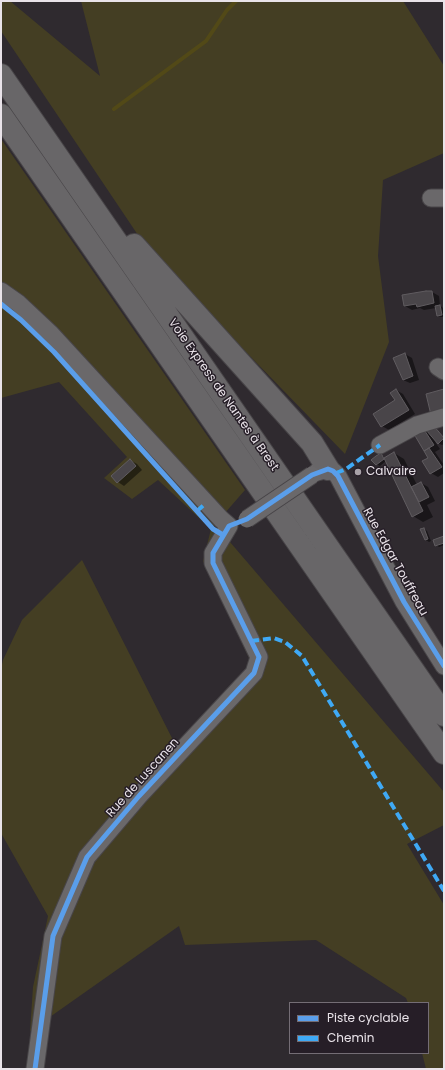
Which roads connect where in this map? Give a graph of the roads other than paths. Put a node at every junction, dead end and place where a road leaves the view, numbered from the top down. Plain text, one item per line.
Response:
1 (1, 75) edge
2 (1, 114) edge
3 (71, 174) junction
4 (1, 291) edge
5 (444, 416) edge
6 (380, 446) dead end
7 (320, 472) junction
8 (229, 526) junction
9 (444, 666) edge
10 (444, 715) edge
11 (444, 754) edge
12 (35, 1069) edge

1 - 3 highway, Voie Express de Nantes à Brest
2 - 11 highway, Voie Express de Nantes à Brest
3 - 7 highway
3 - 10 highway, Voie Express de Nantes à Brest
4 - 8 street
5 - 6 street
7 - 8 street, bridge
7 - 9 street, Rue Edgar Touffreau
8 - 12 street, Rue de Luscanen

